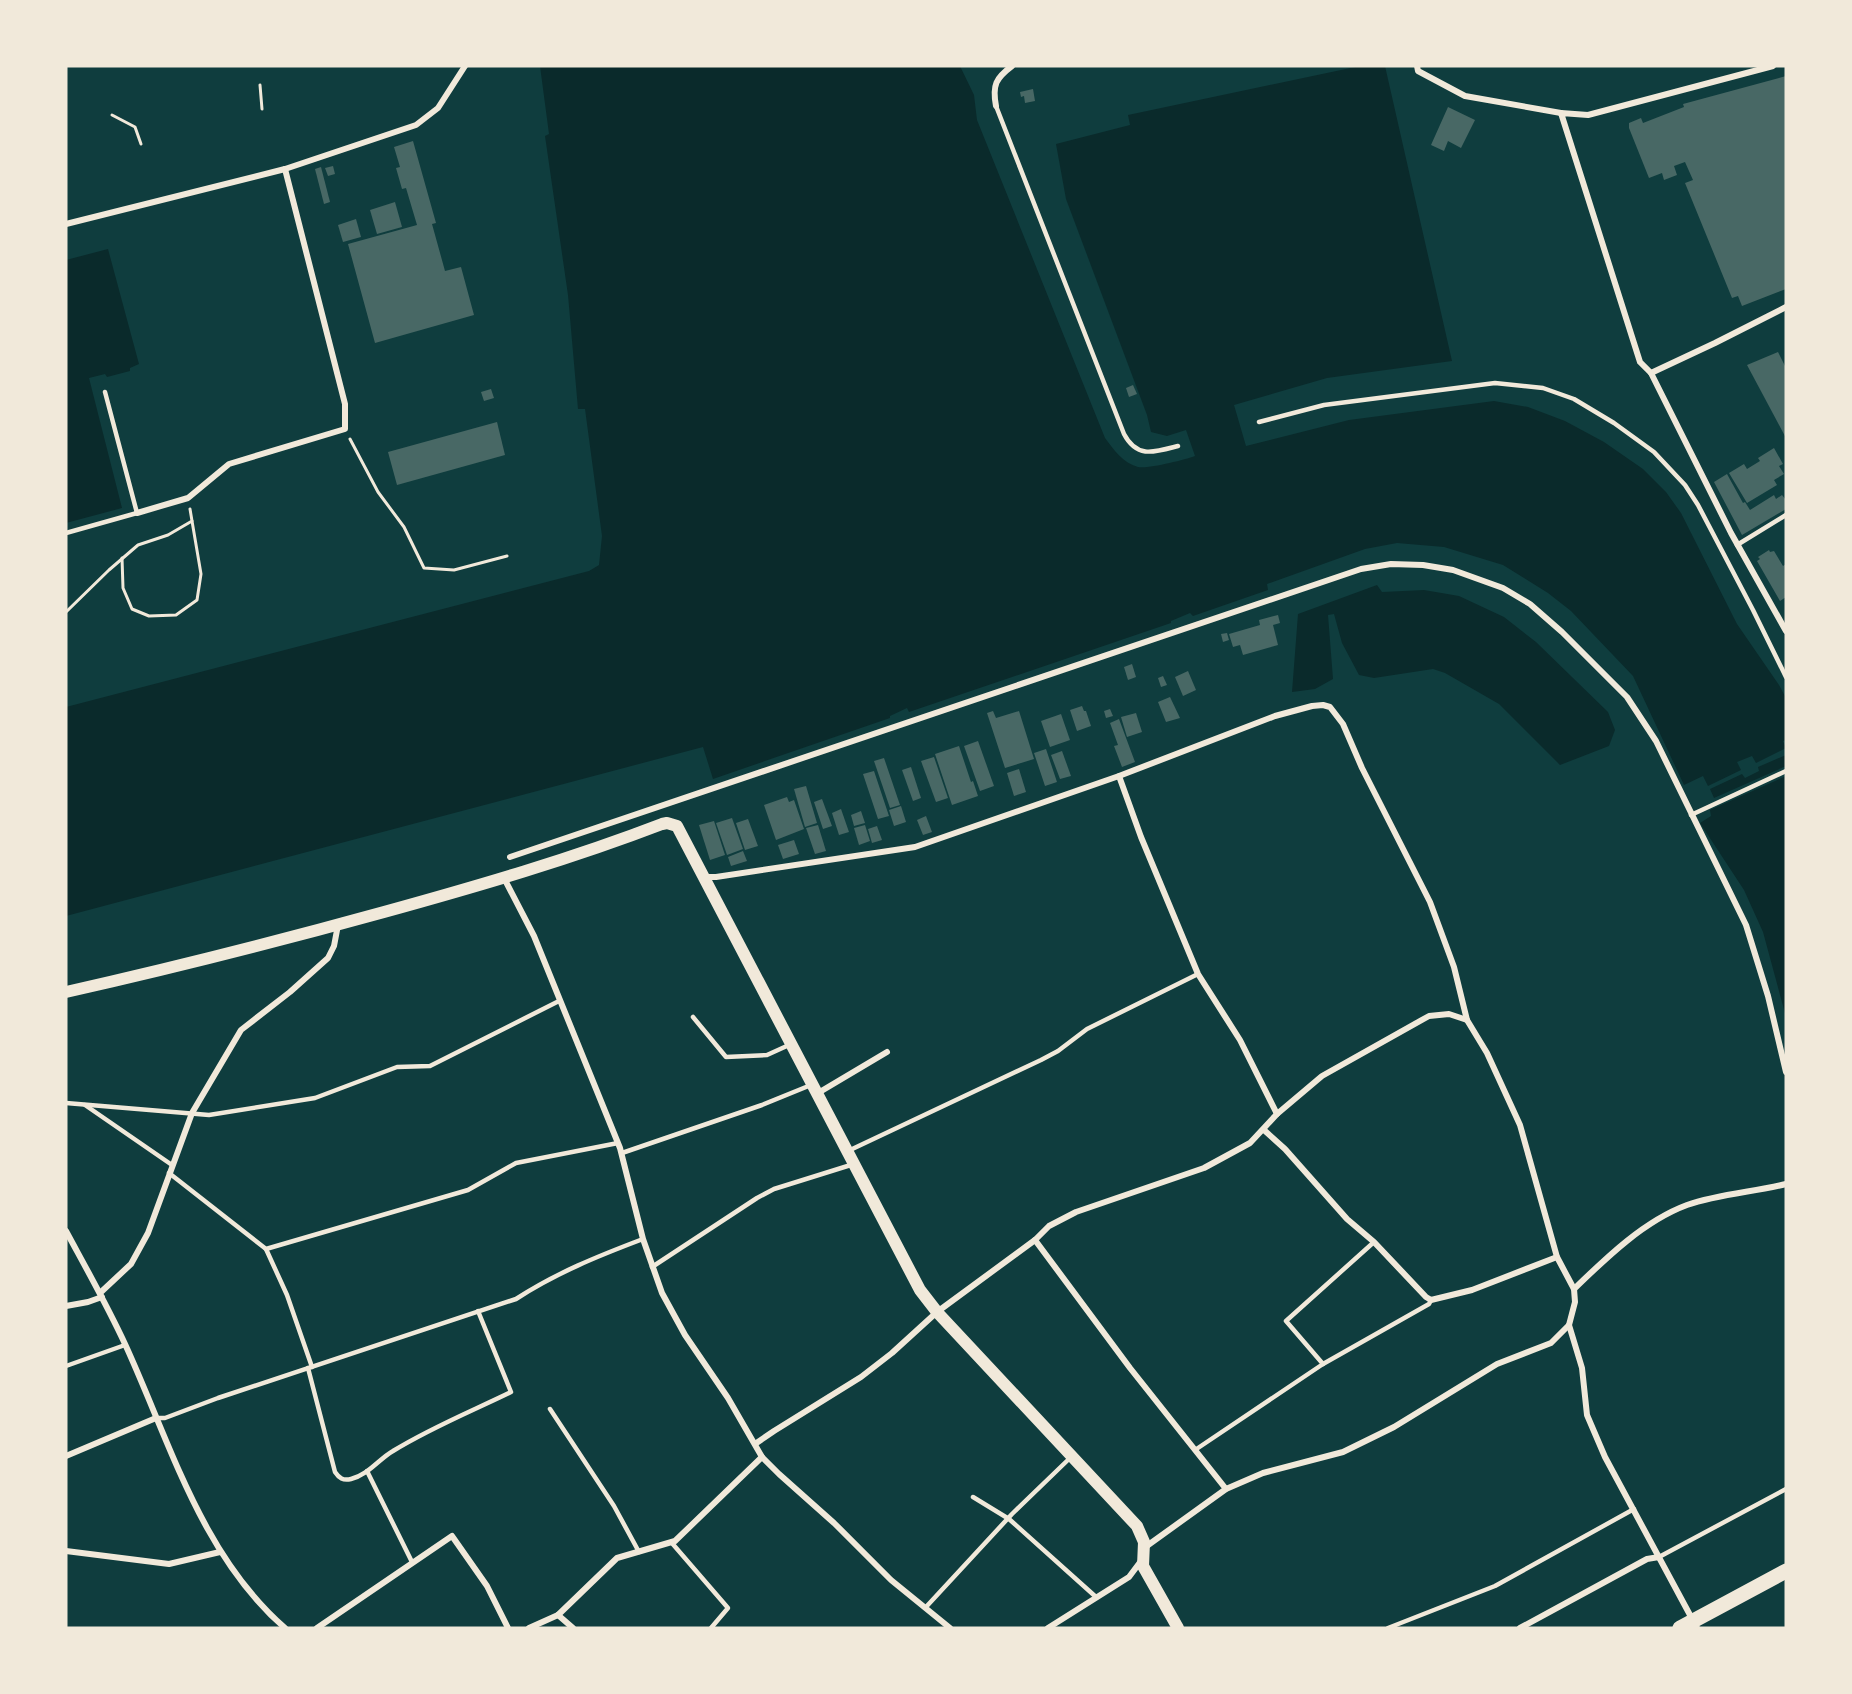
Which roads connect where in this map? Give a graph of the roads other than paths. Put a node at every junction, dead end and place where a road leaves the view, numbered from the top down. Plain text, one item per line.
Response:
1 (465, 66) edge
2 (1012, 66) edge
3 (1417, 66) edge
4 (1773, 66) edge
5 (996, 106) joint
6 (1561, 113) junction
7 (285, 169) junction
8 (66, 225) edge
9 (1786, 307) edge
10 (1651, 373) junction
11 (105, 392) dead end
12 (1259, 422) dead end
13 (1178, 446) dead end
14 (137, 513) junction
15 (1786, 515) edge
16 (66, 533) edge
17 (1737, 545) junction
18 (1786, 631) edge
19 (1786, 677) edge
20 (1786, 771) edge
21 (1119, 776) junction
22 (1691, 815) junction
23 (510, 856) dead end
24 (702, 877) junction
25 (504, 878) junction
26 (338, 925) junction
27 (1198, 974) junction
28 (66, 993) edge
29 (559, 1000) junction
30 (693, 1017) dead end
31 (1467, 1020) junction
32 (792, 1044) junction
33 (887, 1052) dead end
34 (1786, 1072) edge
35 (815, 1088) junction
36 (66, 1104) edge
37 (83, 1104) junction
38 (192, 1113) junction
39 (1277, 1114) junction
40 (1264, 1130) junction
41 (618, 1143) junction
42 (848, 1150) junction
43 (622, 1153) junction
44 (854, 1164) junction
45 (172, 1165) junction
46 (169, 1173) junction
47 (1786, 1184) edge
48 (66, 1231) edge
49 (643, 1239) junction
50 (1035, 1240) junction
51 (1374, 1242) junction
52 (266, 1250) junction
53 (1557, 1257) junction
54 (652, 1267) junction
55 (1574, 1289) junction
56 (101, 1295) junction
57 (1431, 1300) junction
58 (66, 1306) edge
59 (478, 1311) junction
60 (937, 1312) junction
61 (1569, 1325) junction
62 (125, 1345) junction
63 (1323, 1364) junction
64 (66, 1366) edge
65 (310, 1368) junction
66 (549, 1409) dead end
67 (156, 1418) junction
68 (755, 1444) junction
69 (1195, 1450) junction
70 (66, 1456) edge
71 (1072, 1456) junction
72 (762, 1457) junction
73 (367, 1471) junction
74 (1226, 1489) junction
75 (1786, 1489) edge
76 (974, 1497) dead end
77 (1634, 1509) junction
78 (1009, 1519) junction
79 (672, 1542) junction
80 (66, 1551) edge
81 (220, 1552) junction
82 (639, 1552) junction
83 (1142, 1555) junction
84 (1659, 1557) junction
85 (412, 1562) junction
86 (1786, 1571) edge
87 (1096, 1597) junction
88 (926, 1606) junction
89 (558, 1615) junction
90 (1690, 1626) edge
91 (285, 1628) edge
92 (317, 1628) edge
93 (508, 1628) edge
94 (528, 1628) edge
95 (573, 1628) edge
96 (711, 1628) edge
97 (950, 1628) edge
98 (1048, 1628) edge
99 (1178, 1628) edge
100 (1388, 1628) edge
101 (1520, 1628) edge

1 - 7 street
2 - 5 street
3 - 6 street
4 - 6 street
5 - 13 lane
6 - 10 street
7 - 8 street
7 - 14 street
9 - 10 street
10 - 17 street
11 - 14 lane
12 - 19 lane
14 - 16 lane
15 - 17 lane
17 - 18 street
20 - 22 lane
21 - 24 street
21 - 27 street
21 - 31 street
22 - 23 street
22 - 34 street
24 - 25 main road
24 - 32 main road
25 - 26 main road
25 - 29 street
26 - 28 main road
26 - 38 street
27 - 39 street
27 - 42 lane
29 - 38 lane
29 - 41 street
30 - 32 lane
31 - 39 street
31 - 53 street
32 - 35 main road
33 - 35 street
35 - 42 main road
35 - 43 lane
36 - 37 lane
37 - 38 lane
37 - 45 lane
38 - 45 street
39 - 40 street
40 - 50 street
40 - 51 street
41 - 43 street
41 - 52 lane
42 - 44 main road
43 - 49 street
44 - 54 lane
44 - 60 main road
45 - 46 street
46 - 52 lane
46 - 56 street
47 - 55 street
48 - 56 street
49 - 54 street
49 - 59 lane
50 - 60 street
50 - 69 street
51 - 57 street
51 - 63 lane
52 - 65 lane
53 - 55 street
53 - 57 street
54 - 68 street
55 - 61 street
56 - 58 street
56 - 62 street
57 - 63 lane
59 - 65 lane
59 - 73 lane
60 - 68 street
60 - 71 main road
61 - 74 street
61 - 77 street
62 - 64 lane
62 - 67 street
63 - 69 lane
65 - 67 lane
65 - 73 lane
66 - 82 lane
67 - 70 street
67 - 81 street
68 - 72 street
69 - 74 street
71 - 78 lane
71 - 83 main road
72 - 79 street
72 - 88 street
73 - 85 lane
74 - 83 street
75 - 84 lane
76 - 78 lane
77 - 84 street
77 - 100 lane
78 - 87 lane
78 - 88 lane
79 - 82 street
79 - 96 lane
80 - 81 street
81 - 91 street
82 - 89 street
83 - 87 street
83 - 99 main road
84 - 90 street
84 - 101 street
85 - 92 street
85 - 93 street
86 - 90 main road
87 - 98 street
88 - 97 street
89 - 94 street
89 - 95 street

